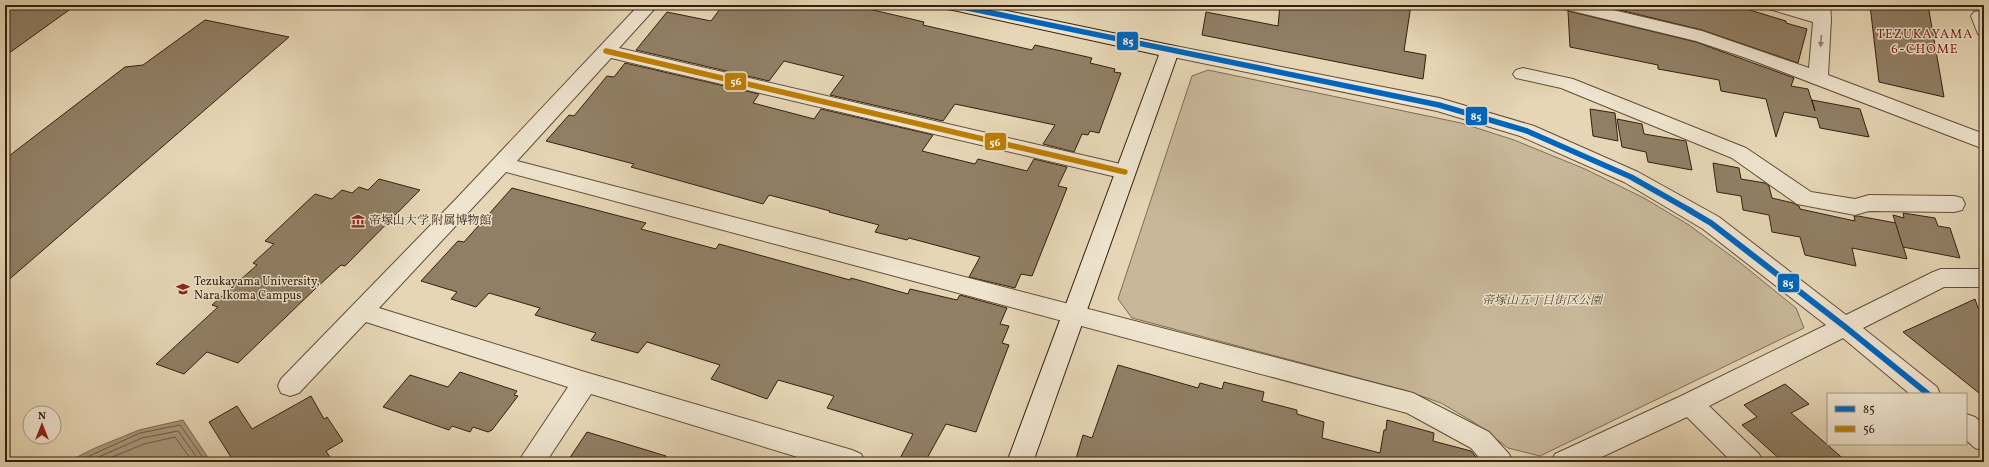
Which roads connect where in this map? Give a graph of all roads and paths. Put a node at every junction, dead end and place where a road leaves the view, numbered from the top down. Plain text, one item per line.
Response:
1 (649, 5) edge
2 (953, 5) edge
3 (1570, 5) edge
4 (1775, 5) edge
5 (1822, 12) edge
6 (1984, 15) edge
7 (1984, 30) edge
8 (606, 51) junction
9 (1170, 51) junction
10 (1523, 74) dead end
11 (1818, 78) junction
12 (1984, 142) edge
13 (502, 164) junction
14 (1125, 172) junction
15 (1954, 204) dead end
16 (1984, 278) edge
17 (362, 312) junction
18 (1074, 316) junction
19 (1844, 326) junction
20 (585, 382) junction
21 (290, 386) dead end
22 (1927, 393) edge
23 (1690, 404) junction
24 (1967, 426) edge
25 (1984, 440) edge
26 (531, 462) edge
27 (852, 462) edge
28 (1020, 462) edge
29 (1500, 462) edge
30 (1564, 462) edge
31 (1750, 462) edge

1 - 8 street
2 - 9 street
3 - 11 street
4 - 5 street
5 -> 11 street
6 - 7 street
8 - 13 street
8 - 14 street
9 - 14 street
9 - 19 street
10 - 15 street
11 - 12 street
13 - 17 street
13 - 18 street
14 - 18 street
16 - 19 street
17 - 20 street
17 - 21 street
18 - 28 street
18 - 29 street
19 - 22 street
19 - 23 street
20 - 26 street
20 - 27 street
23 - 30 street
23 - 31 street
24 - 25 street

